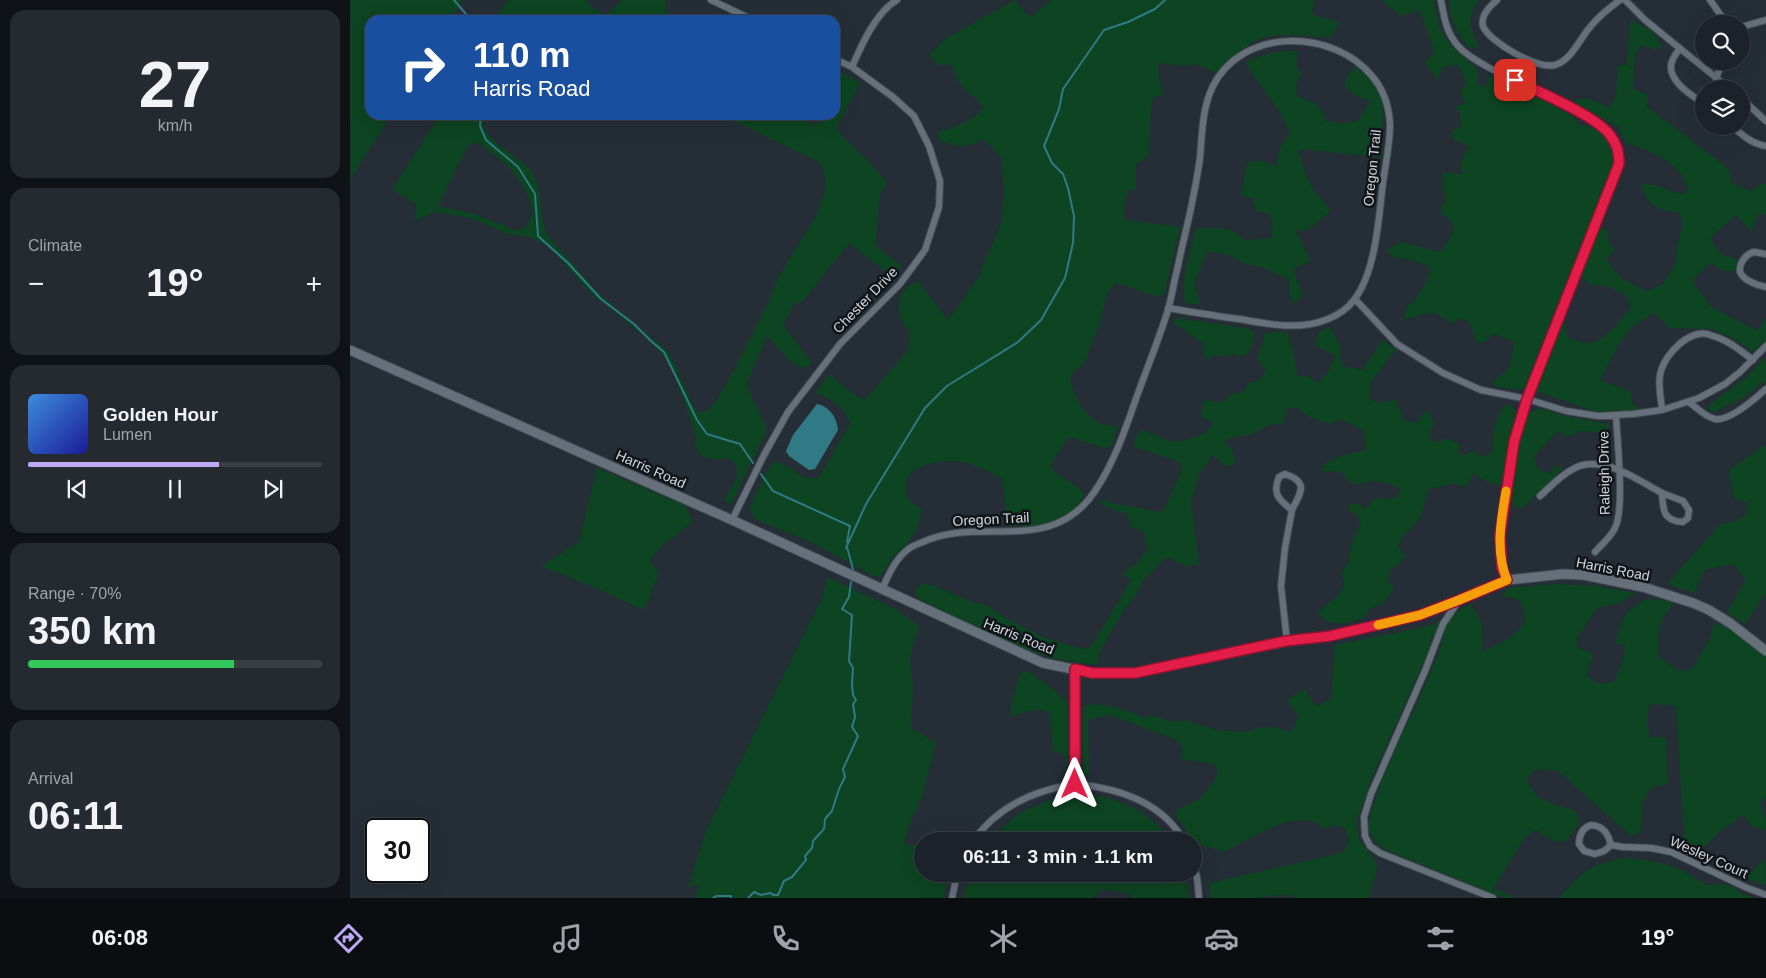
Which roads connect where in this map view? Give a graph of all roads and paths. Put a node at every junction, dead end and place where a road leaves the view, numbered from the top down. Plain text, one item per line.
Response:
1 (711, 0) edge
2 (896, 0) edge
3 (1441, 0) edge
4 (1497, 0) edge
5 (1620, 0) edge
6 (1625, 0) edge
7 (1710, 0) edge
8 (742, 15) edge
9 (1721, 15) edge
10 (1766, 20) edge
11 (1750, 24) edge
12 (1680, 48) junction
13 (840, 62) edge
14 (852, 68) junction
15 (1719, 70) edge
16 (1716, 78) junction
17 (1719, 80) edge
18 (1695, 97) edge
19 (1750, 106) edge
20 (1766, 121) edge
21 (1742, 135) edge
22 (1766, 146) edge
23 (1766, 254) edge
24 (1766, 287) edge
25 (1355, 299) junction
26 (1168, 308) junction
27 (1766, 346) edge
28 (350, 350) edge
29 (1753, 360) junction
30 (1766, 389) edge
31 (1527, 399) junction
32 (1689, 402) junction
33 (1662, 410) junction
34 (1616, 415) junction
35 (1619, 470) junction
36 (1662, 493) junction
37 (1540, 496) dead end
38 (1292, 510) junction
39 (732, 520) junction
40 (1595, 552) dead end
41 (1507, 580) junction
42 (882, 589) junction
43 (1459, 600) junction
44 (1286, 641) junction
45 (1766, 651) edge
46 (1075, 669) junction
47 (1075, 784) junction
48 (981, 832) edge
49 (1177, 832) edge
50 (1611, 845) junction
51 (955, 882) edge
52 (1197, 882) edge
53 (1766, 895) edge
54 (952, 898) edge
55 (1199, 898) edge
56 (1493, 898) edge

1 - 8 street
2 - 14 street
3 - 31 street
4 - 5 street
6 - 12 street
7 - 9 street
10 - 11 street
12 - 16 street
12 - 18 street
13 - 14 street, Chester Drive
14 - 39 street, Chester Drive
15 - 16 street
16 - 17 street
19 - 20 street
21 - 22 street
23 - 24 street
25 - 26 street, Oregon Trail
25 - 26 street, Oregon Trail
25 - 31 street
26 - 42 street, Oregon Trail
27 - 29 street
28 - 39 street, Harris Road
29 - 32 street
29 - 33 street
30 - 32 street
31 - 34 street
31 - 41 street
32 - 33 street
33 - 34 street
34 - 35 street, Raleigh Drive
35 - 36 street
35 - 37 street
35 - 40 street, Raleigh Drive
36 - 36 street
38 - 38 street
38 - 44 street
39 - 42 street, Harris Road
41 - 43 street, Harris Road
41 - 45 street, Harris Road
42 - 46 street, Harris Road
43 - 44 street, Harris Road
43 - 56 street
44 - 46 street, Harris Road
46 - 47 street
47 - 48 street
47 - 49 street
50 - 50 street, Wesley Court
50 - 53 street, Wesley Court
51 - 54 street
52 - 55 street

